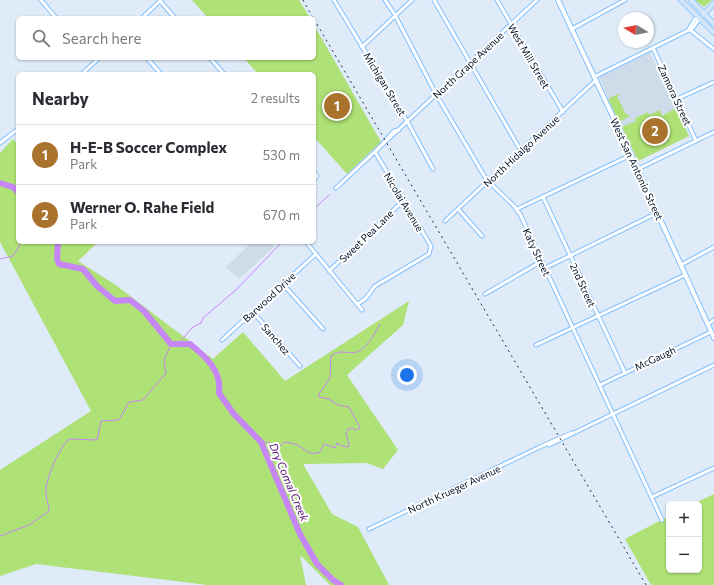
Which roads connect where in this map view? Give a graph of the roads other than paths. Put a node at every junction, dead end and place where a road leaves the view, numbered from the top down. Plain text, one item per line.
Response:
1 (41, 0) edge
2 (334, 0) edge
3 (385, 0) edge
4 (412, 0) edge
5 (434, 0) edge
6 (497, 0) edge
7 (537, 0) edge
8 (558, 0) edge
9 (625, 0) edge
10 (681, 0) edge
11 (691, 0) edge
12 (161, 1) edge
13 (714, 3) edge
14 (704, 14) junction
15 (396, 15) junction
16 (54, 16) edge
17 (144, 16) edge
18 (173, 16) edge
19 (700, 19) junction
20 (714, 24) edge
21 (511, 25) junction
22 (572, 29) junction
23 (689, 29) junction
24 (714, 34) edge
25 (362, 47) junction
26 (654, 47) edge
27 (653, 48) joint
28 (714, 50) edge
29 (149, 60) edge
30 (212, 60) edge
31 (95, 62) edge
32 (469, 63) junction
33 (84, 72) edge
34 (159, 72) edge
35 (222, 72) edge
36 (595, 79) junction
37 (714, 82) edge
38 (436, 94) junction
39 (677, 99) junction
40 (562, 112) junction
41 (407, 121) junction
42 (16, 130) edge
43 (714, 132) edge
44 (696, 141) junction
45 (0, 143) edge
46 (520, 151) junction
47 (375, 152) junction
48 (631, 156) junction
49 (433, 169) dead end
50 (638, 169) junction
51 (489, 182) junction
52 (336, 188) dead end
53 (543, 198) junction
54 (403, 201) junction
55 (459, 210) junction
56 (517, 210) junction
57 (657, 213) junction
58 (446, 221) dead end
59 (482, 236) dead end
60 (308, 244) edge
61 (714, 247) edge
62 (316, 254) junction
63 (570, 256) junction
64 (542, 261) junction
65 (681, 265) junction
66 (545, 268) junction
67 (329, 271) junction
68 (686, 275) junction
69 (282, 283) junction
70 (485, 294) dead end
71 (358, 304) junction
72 (362, 310) dead end
73 (253, 312) junction
74 (597, 316) junction
75 (714, 320) edge
76 (708, 324) junction
77 (572, 328) junction
78 (323, 329) dead end
79 (711, 332) junction
80 (714, 338) edge
81 (222, 340) dead end
82 (536, 345) dead end
83 (714, 365) edge
84 (300, 366) dead end
85 (625, 373) junction
86 (600, 385) junction
87 (612, 414) junction
88 (714, 468) edge
89 (652, 497) junction
90 (662, 520) dead end
91 (369, 529) dead end

1 - 16 street
2 - 25 street, Michigan Street
3 - 15 street, Katy Street
4 - 15 street
5 - 32 street
6 - 21 street, West Mill Street
7 - 21 street, North Grape Avenue
8 - 22 street, West San Antonio Street
9 - 22 street
10 - 19 main road
11 - 14 main road
12 - 17 street
12 - 18 street
13 - 14 main road
14 - 19 main road
14 - 20 main road
15 - 25 street
15 - 38 street, Katy Street
19 - 23 street, North Hidalgo Avenue
19 - 24 main road
21 - 32 street, North Grape Avenue
21 - 40 street, West Mill Street
22 - 36 street, West San Antonio Street
23 - 26 street, North Hidalgo Avenue
23 - 28 street
25 - 41 street, Michigan Street
27 - 36 street, North Hidalgo Avenue
27 - 39 street, Zamora Street
29 - 34 street
30 - 35 street
31 - 33 street
32 - 38 street, North Grape Avenue
32 - 46 street
36 - 40 street, North Hidalgo Avenue
36 - 48 street, West San Antonio Street
37 - 39 street
38 - 41 street, North Grape Avenue
38 - 51 street, Katy Street
39 - 44 street, Zamora Street
40 - 46 street, North Hidalgo Avenue
41 - 47 street, North Grape Avenue
41 - 49 street, Michigan Street
42 - 45 street
43 - 44 street
44 - 50 street
46 - 51 street, North Hidalgo Avenue
47 - 52 street, North Grape Avenue
47 - 54 street, Nicolai Avenue
48 - 50 street, West San Antonio Street
48 - 53 street
50 - 57 street, West San Antonio Street
51 - 55 street, North Hidalgo Avenue
51 - 56 street, Katy Street
53 - 56 street
53 - 63 street, 2nd Street
54 - 67 street, Sweet Pea Lane
54 - 71 street, Nicolai Avenue
55 - 58 street, North Hidalgo Avenue
55 - 59 street
56 - 64 street, Katy Street
57 - 63 street
57 - 65 street, West San Antonio Street
60 - 62 street
61 - 65 street
62 - 67 street
62 - 69 street, Barwood Drive
63 - 66 street
63 - 74 street, 2nd Street
64 - 66 street, Katy Street
64 - 70 street
65 - 68 street, West San Antonio Street
66 - 77 street, Katy Street
67 - 71 street
68 - 74 street
68 - 76 street, West San Antonio Street
69 - 73 street, Barwood Drive
69 - 78 street
71 - 72 street
73 - 81 street, Barwood Drive
73 - 84 street, Sanchez
74 - 77 street
74 - 85 street, 2nd Street
75 - 76 street
76 - 79 street, West San Antonio Street
77 - 82 street
77 - 86 street, Katy Street
79 - 80 street, West San Antonio Street
79 - 85 street, McGaugh
83 - 87 street, North Krueger Avenue
85 - 86 street, McGaugh
86 - 87 street, Katy Street
87 - 89 street, Katy Street
87 - 91 street, North Krueger Avenue
88 - 89 street
89 - 90 street, Katy Street

